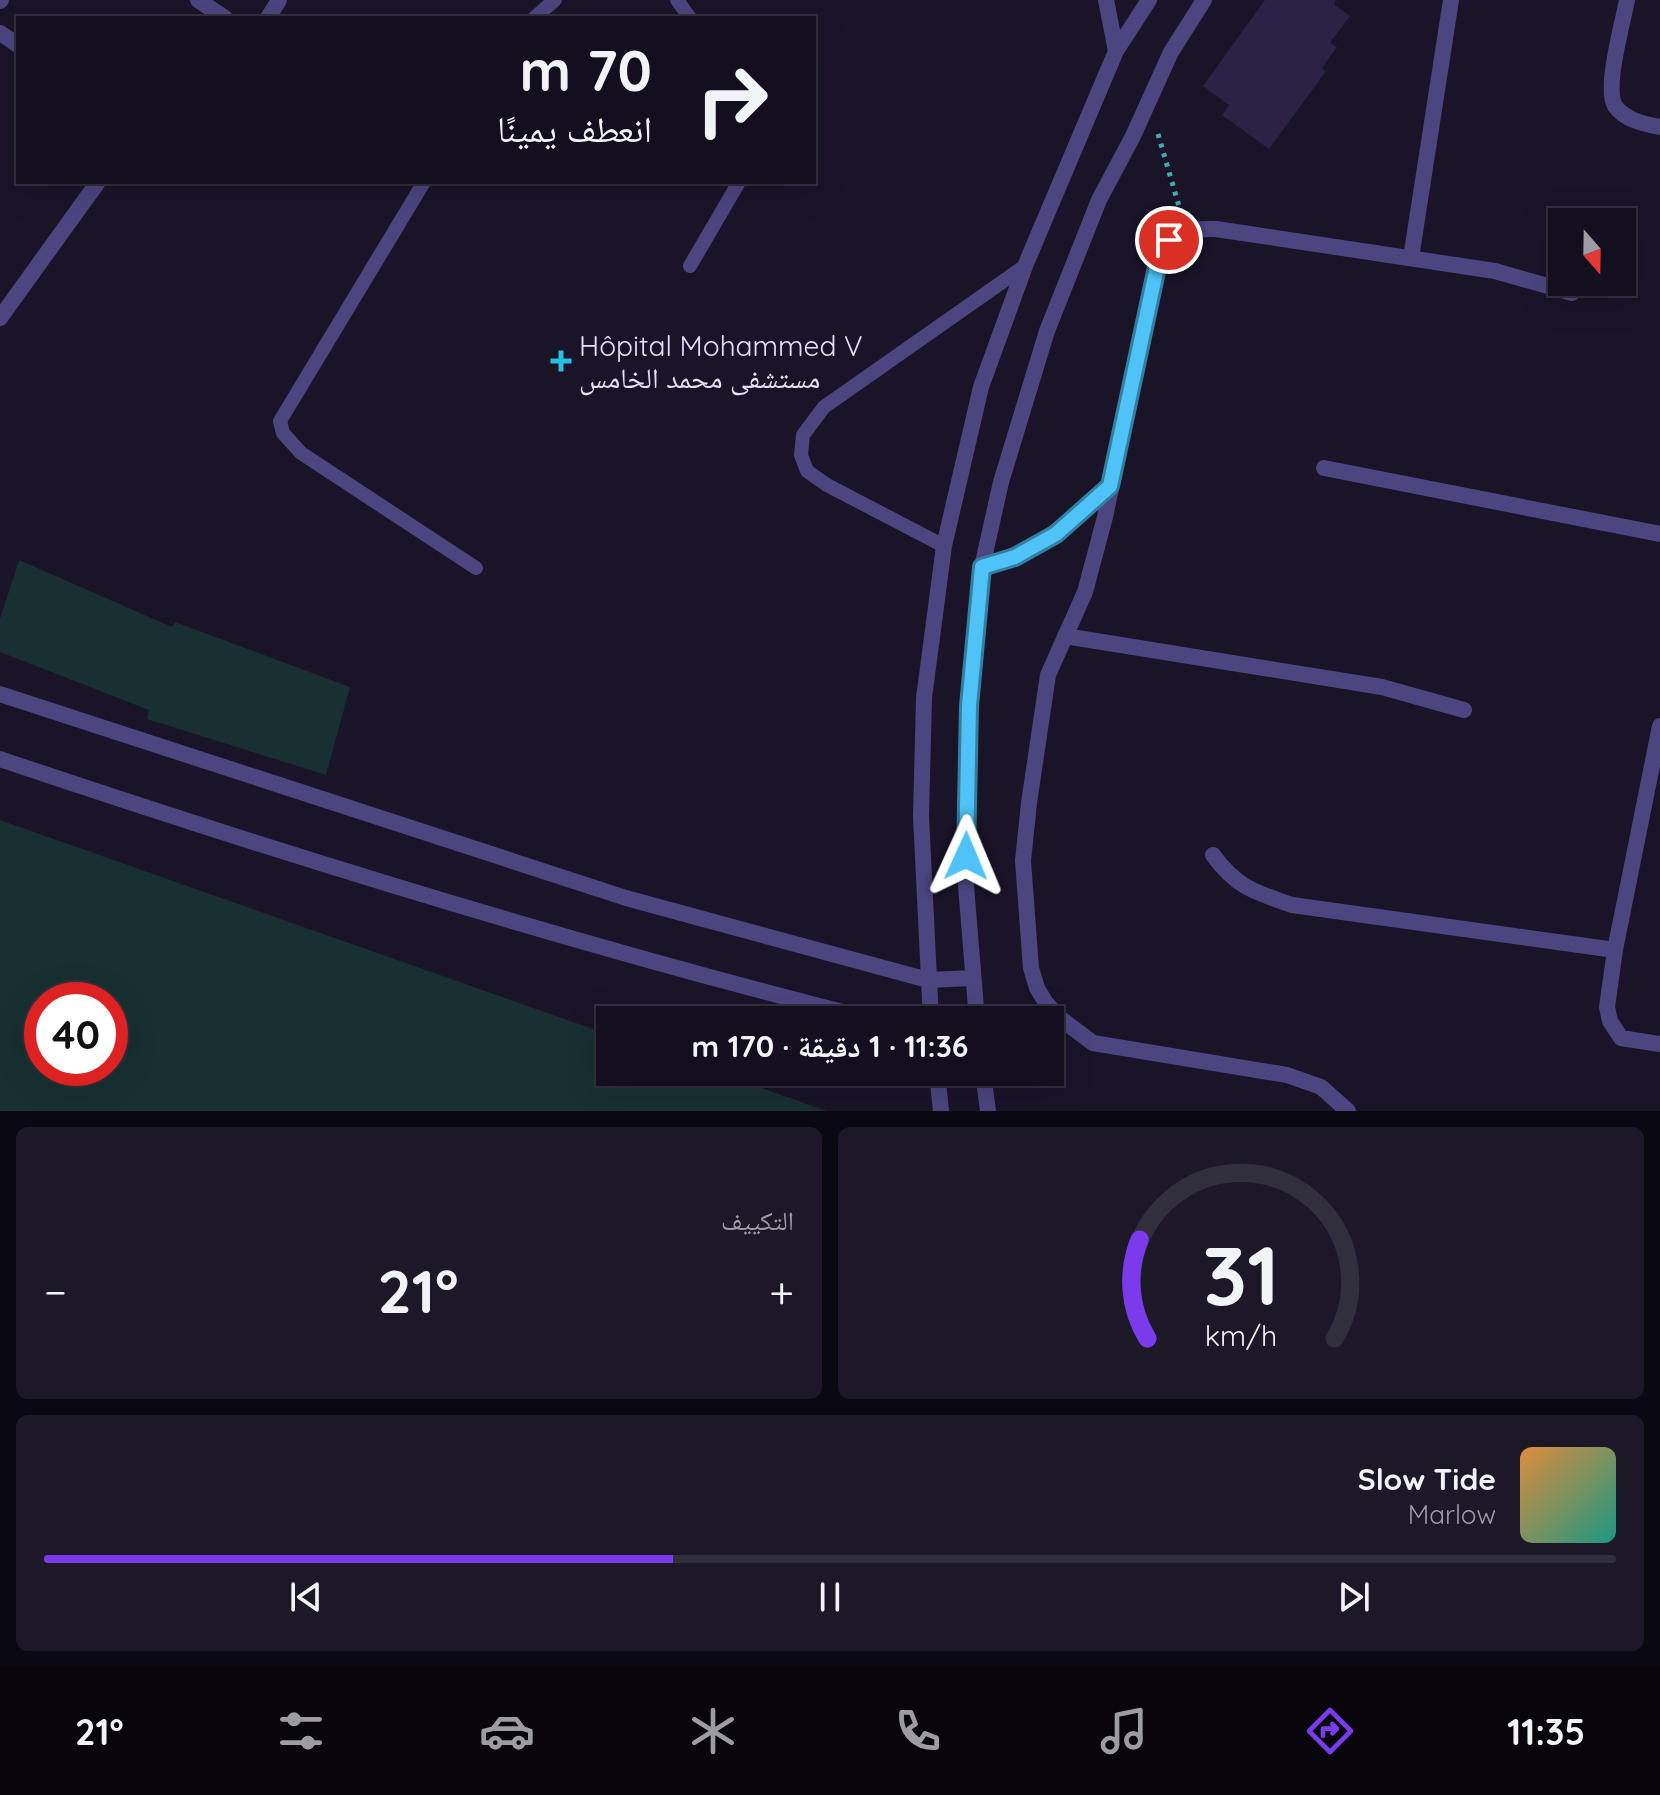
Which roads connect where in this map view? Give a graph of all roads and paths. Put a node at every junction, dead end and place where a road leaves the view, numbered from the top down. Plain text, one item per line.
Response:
1 (198, 0) edge
2 (555, 0) edge
3 (1106, 0) edge
4 (1149, 0) edge
5 (1204, 0) edge
6 (1451, 0) edge
7 (1627, 0) edge
8 (222, 16) edge
9 (536, 16) edge
10 (1116, 51) junction
11 (1148, 102) junction
12 (1660, 127) edge
13 (97, 184) edge
14 (423, 184) edge
15 (738, 184) edge
16 (1186, 229) junction
17 (1411, 258) junction
18 (690, 266) dead end
19 (1025, 266) junction
20 (1548, 286) edge
21 (0, 318) edge
22 (1324, 468) dead end
23 (1110, 486) junction
24 (1660, 534) edge
25 (944, 546) junction
26 (982, 567) junction
27 (476, 568) dead end
28 (1065, 636) junction
29 (0, 694) edge
30 (1464, 710) dead end
31 (1660, 726) edge
32 (0, 759) edge
33 (1213, 855) dead end
34 (1615, 950) junction
35 (972, 978) junction
36 (928, 980) junction
37 (820, 1006) edge
38 (930, 1006) edge
39 (975, 1006) edge
40 (1660, 1044) edge
41 (938, 1086) edge
42 (985, 1086) edge
43 (941, 1111) edge
44 (988, 1111) edge
45 (1348, 1111) edge

1 - 8 street
2 - 9 lane
3 - 10 street
4 - 10 street
5 - 11 street
6 - 17 street
7 - 12 street
10 - 19 street
11 - 16 path
11 - 26 street
13 - 21 street
14 - 27 lane
15 - 18 lane
16 - 17 street
16 - 23 street
17 - 20 street
19 - 25 street
19 - 25 lane
22 - 24 street
23 - 26 street
23 - 28 street
25 - 36 street
26 - 35 street
28 - 30 street
28 - 45 street
29 - 36 street
31 - 34 street
32 - 37 street
33 - 34 street
34 - 40 street
35 - 36 street
35 - 39 street
36 - 38 street
41 - 43 street
42 - 44 street

